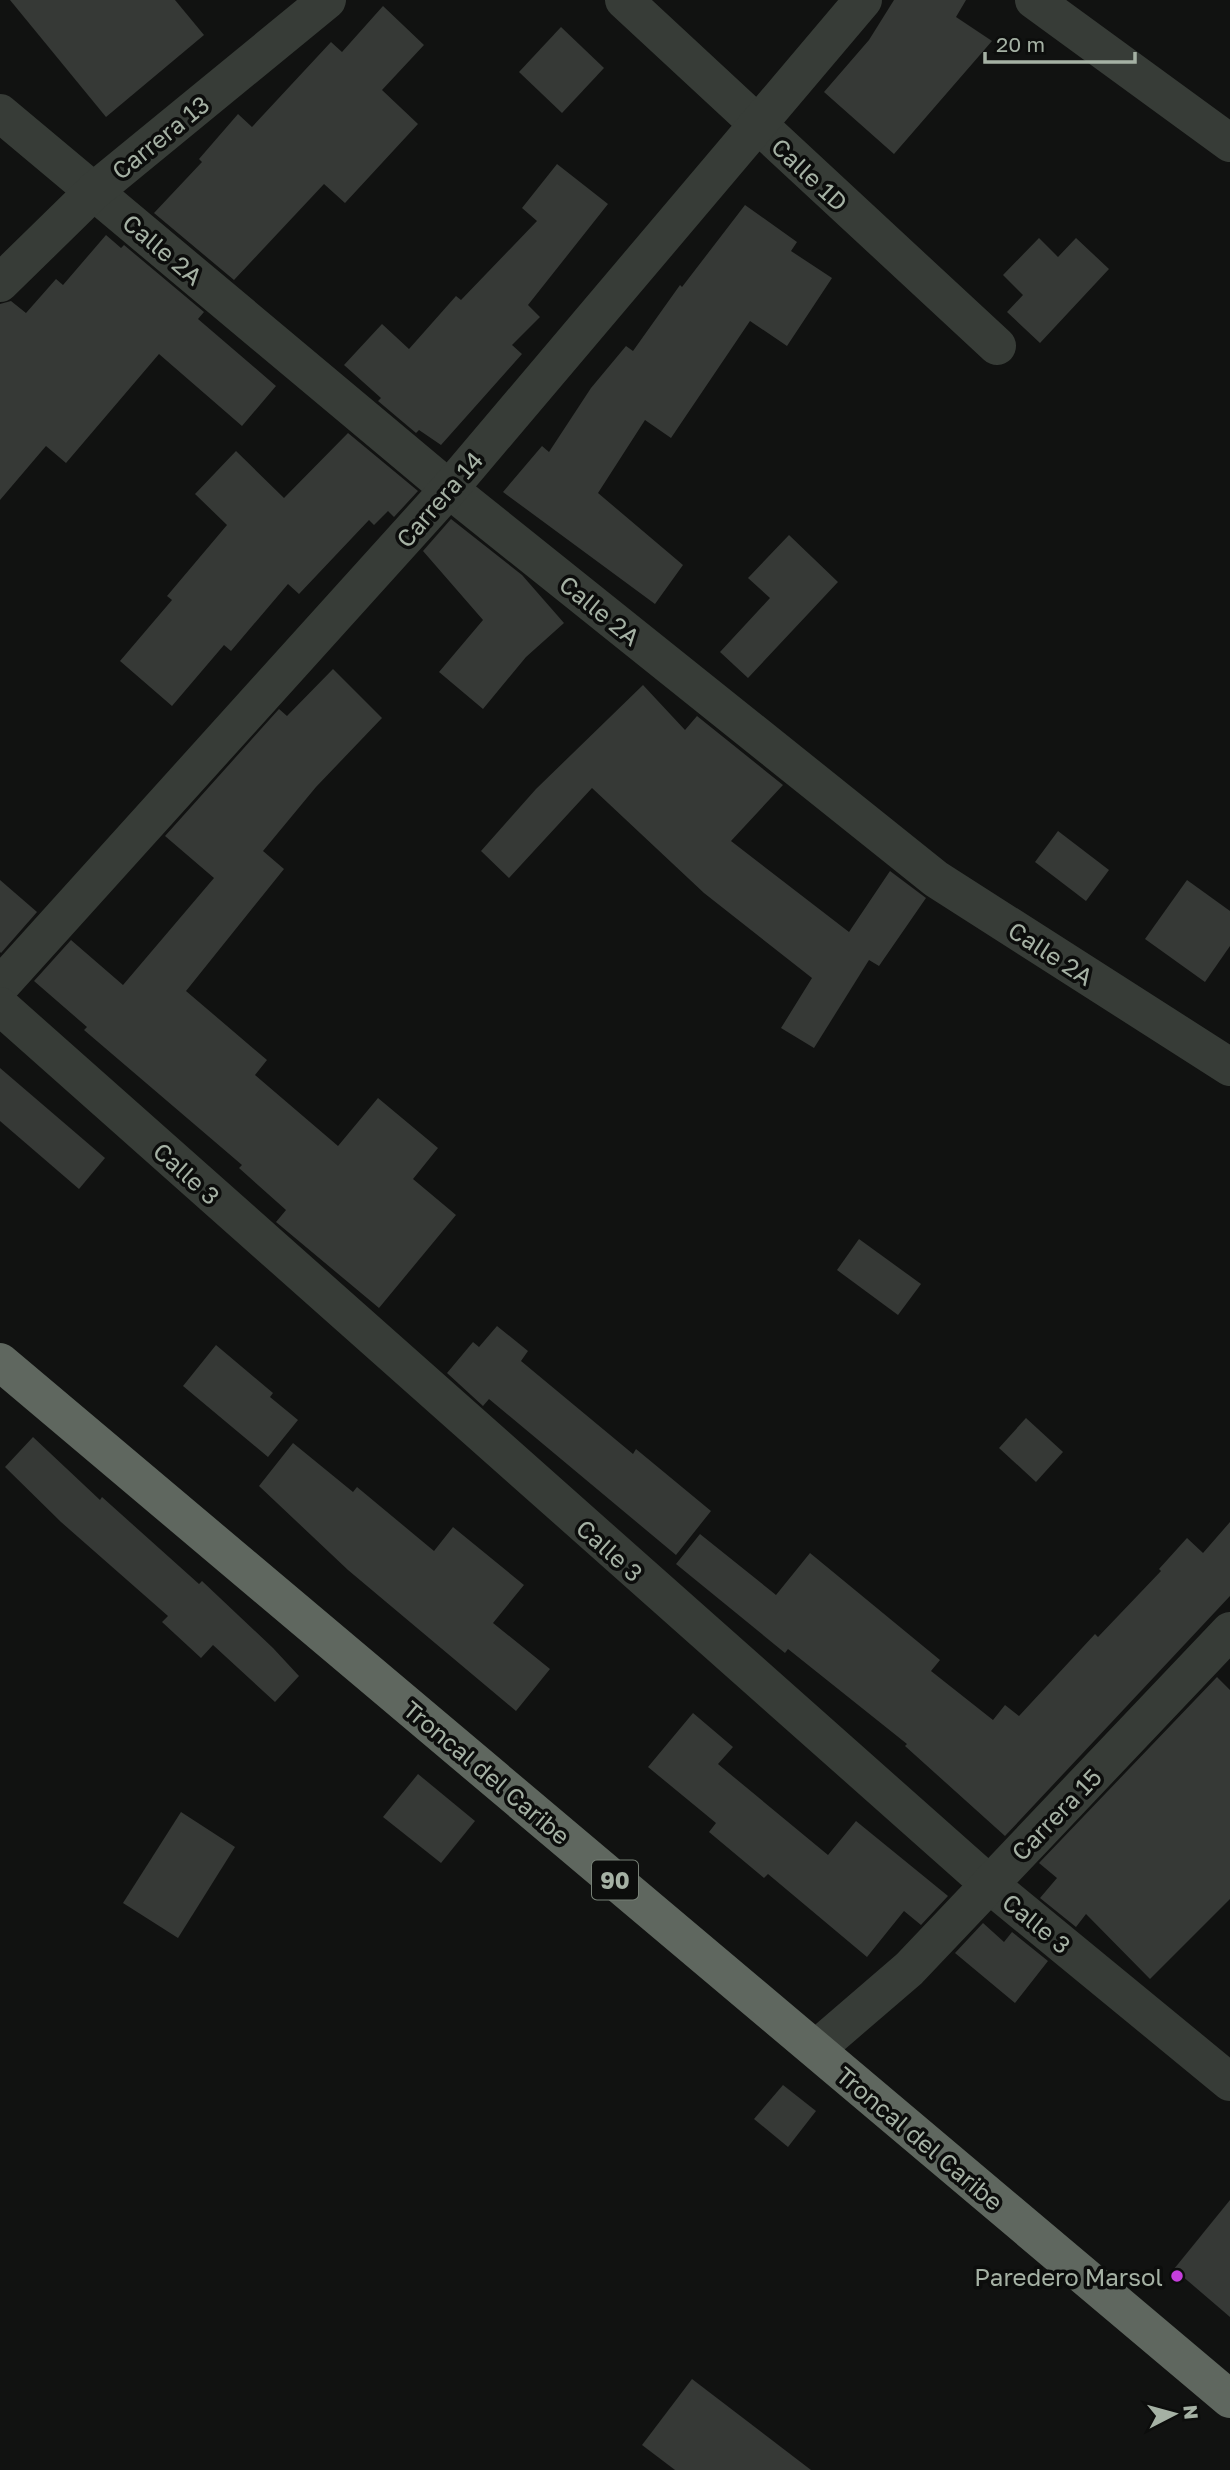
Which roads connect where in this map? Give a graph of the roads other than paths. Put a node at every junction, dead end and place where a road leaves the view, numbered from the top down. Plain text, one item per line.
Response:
1 (327, 0) edge
2 (624, 0) edge
3 (863, 0) edge
4 (1034, 0) edge
5 (0, 113) edge
6 (756, 124) junction
7 (1230, 143) edge
8 (94, 191) junction
9 (0, 282) edge
10 (997, 346) dead end
11 (449, 489) junction
12 (0, 986) edge
13 (0, 1006) edge
14 (1230, 1067) edge
15 (0, 1362) edge
16 (1230, 1631) edge
17 (989, 1884) junction
18 (816, 2049) junction
19 (1230, 2082) edge
20 (1230, 2399) edge

1 - 8 street, Carrera 13
2 - 6 street, Calle 1D
3 - 6 street, Carrera 14
4 - 7 street
5 - 8 street, Calle 2A
6 - 10 street, Calle 1D
6 - 11 street, Carrera 14
8 - 9 street, Carrera 13
8 - 11 street, Calle 2A
11 - 12 street, Carrera 14
11 - 14 street, Calle 2A
13 - 17 street, Calle 3
15 - 18 highway, Troncal del Caribe / 90
16 - 17 street, Carrera 15
17 - 18 street, Carrera 15
17 - 19 street, Calle 3
18 - 20 highway, Troncal del Caribe / 90

